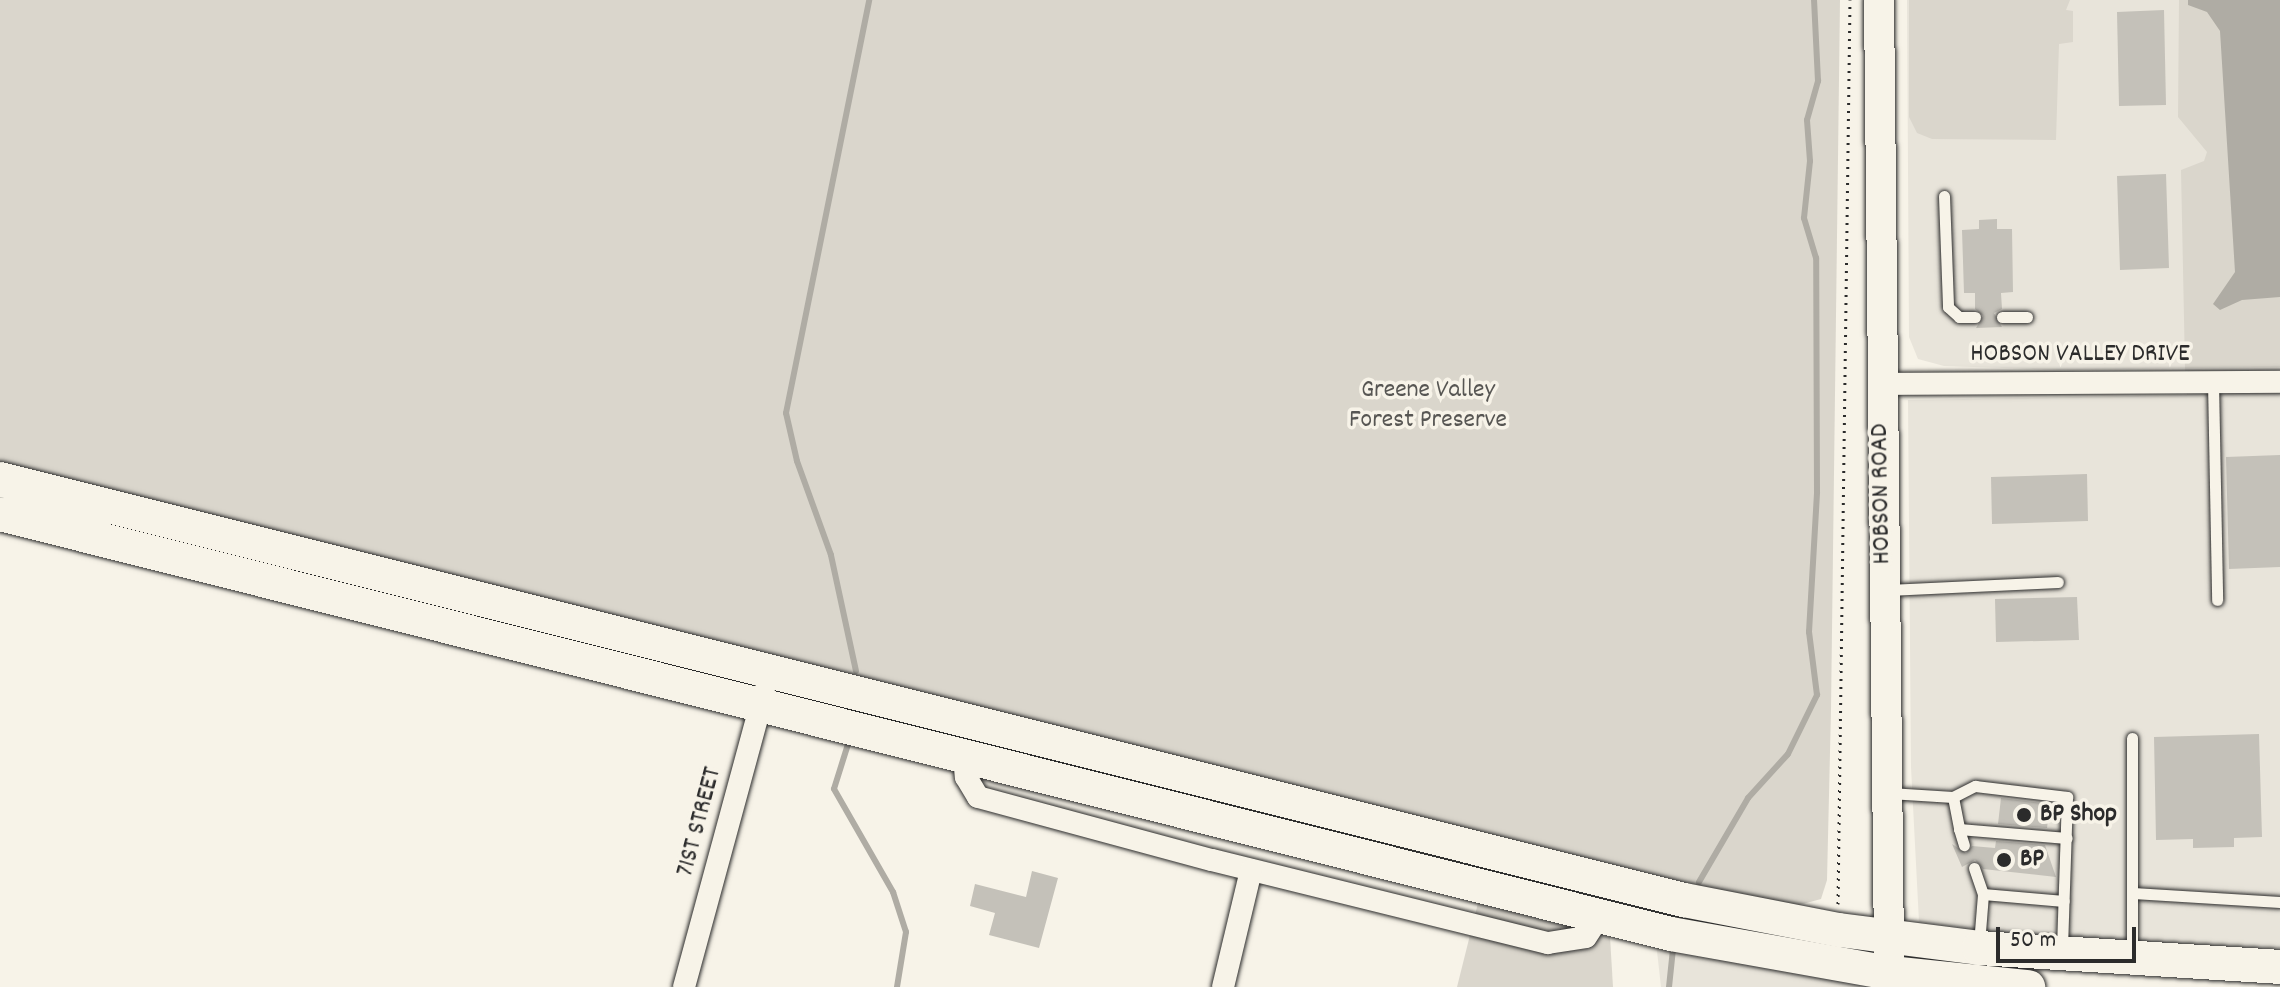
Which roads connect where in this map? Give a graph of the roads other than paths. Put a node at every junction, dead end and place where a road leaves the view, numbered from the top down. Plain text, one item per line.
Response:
1 (1879, 0) edge
2 (1944, 196) dead end
3 (1975, 317) dead end
4 (2002, 317) dead end
5 (2027, 317) dead end
6 (2213, 382) junction
7 (2280, 382) edge
8 (1881, 384) junction
9 (0, 479) edge
10 (0, 514) edge
11 (2058, 582) dead end
12 (1883, 591) junction
13 (2217, 600) dead end
14 (770, 672) junction
15 (760, 706) junction
16 (2132, 738) dead end
17 (964, 756) junction
18 (1884, 792) junction
19 (1953, 797) junction
20 (1959, 829) junction
21 (2067, 838) junction
22 (1964, 845) dead end
23 (1974, 868) dead end
24 (1251, 870) junction
25 (2133, 893) junction
26 (1983, 894) junction
27 (2064, 901) junction
28 (2280, 902) edge
29 (1599, 917) junction
30 (1888, 935) junction
31 (1979, 948) junction
32 (2062, 955) junction
33 (2132, 959) junction
34 (2280, 967) edge
35 (1890, 980) edge
36 (684, 987) edge
37 (1223, 987) edge
38 (2028, 987) edge

1 - 8 main road, HOBSON ROAD
2 - 3 lane
4 - 5 lane
6 - 7 street, HOBSON VALLEY DRIVE
6 - 8 street, HOBSON VALLEY DRIVE
6 - 13 lane
8 - 12 main road, HOBSON ROAD
9 - 14 main road
10 - 15 main road
11 - 12 lane
12 - 18 main road, HOBSON ROAD
14 - 15 street, 71ST STREET
14 - 30 main road
15 - 17 main road
15 - 36 street, 71ST STREET
16 - 25 lane
17 - 24 street
17 - 29 main road
18 - 19 lane
18 - 30 main road, HOBSON ROAD
19 - 20 lane
19 - 21 lane
20 - 21 lane
20 - 22 lane
21 - 27 lane
23 - 26 lane
24 - 29 street
24 - 37 street
25 - 28 lane
25 - 33 lane
26 - 27 lane
26 - 31 lane
27 - 32 lane
29 - 35 main road
30 - 31 main road
30 - 35 main road, HOBSON ROAD
31 - 32 main road
32 - 33 main road
33 - 34 main road
35 - 38 main road

